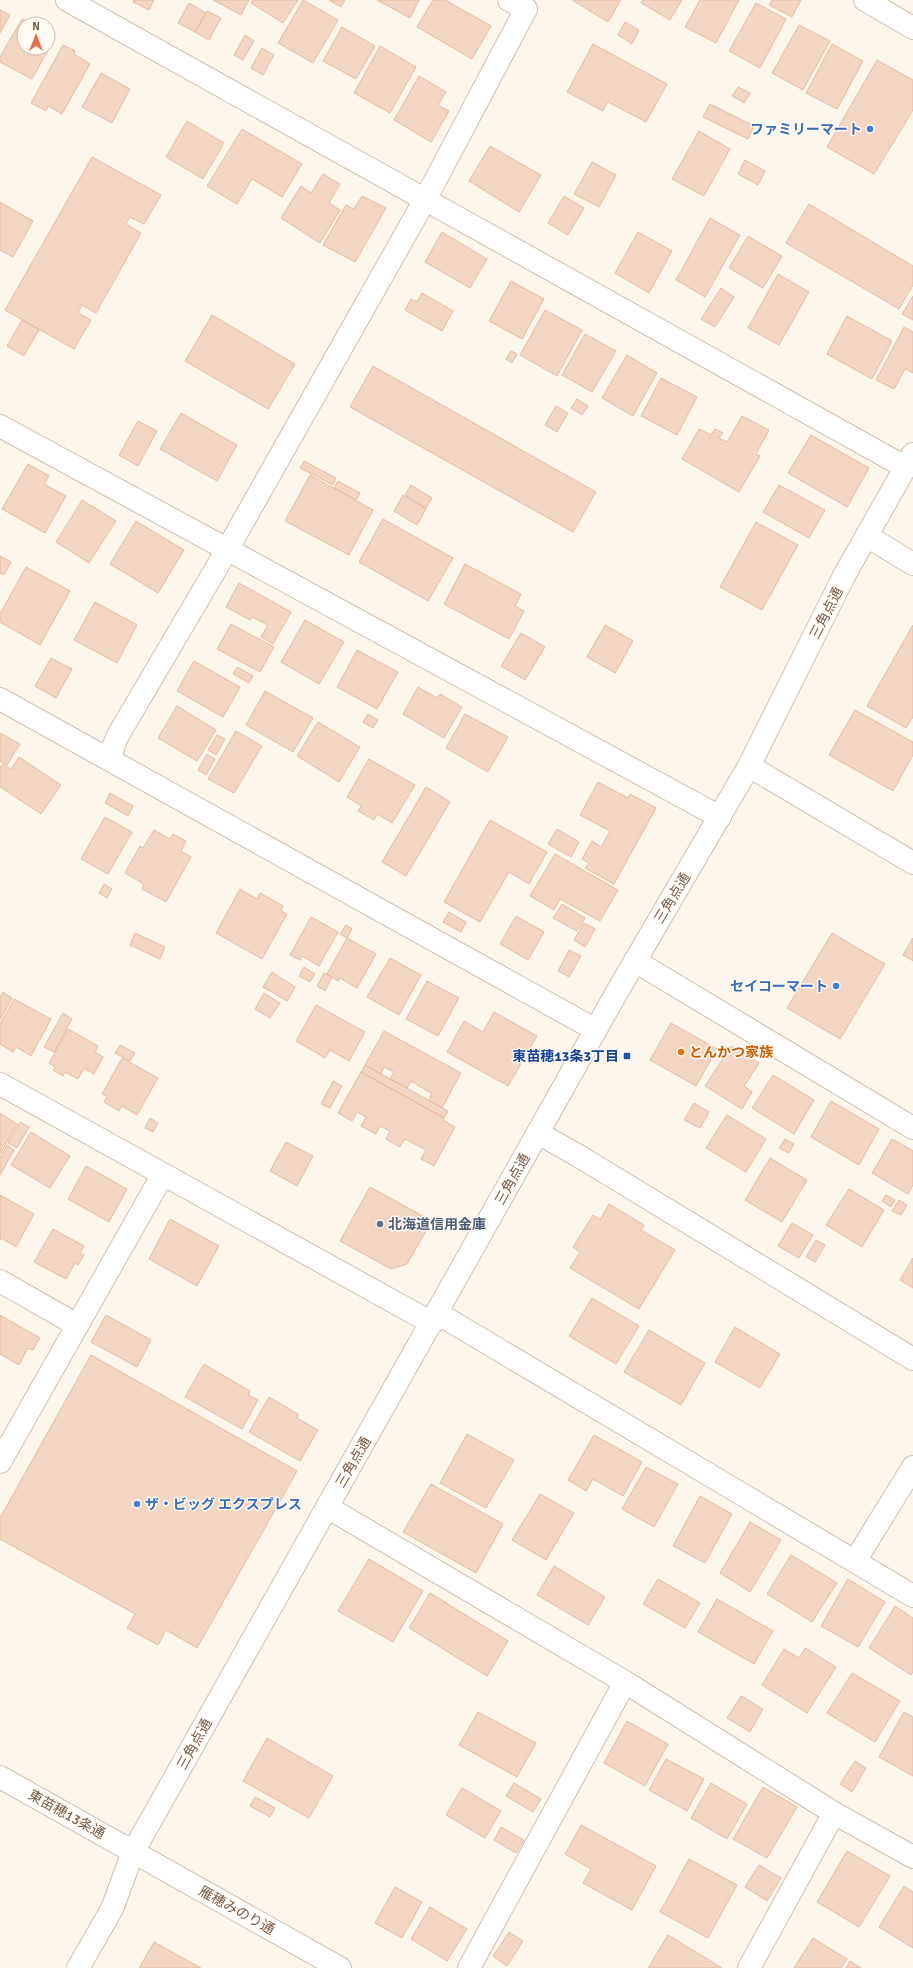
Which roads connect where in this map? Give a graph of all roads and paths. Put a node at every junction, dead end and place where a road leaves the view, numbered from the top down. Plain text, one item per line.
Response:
1 (67, 0) edge
2 (509, 0) edge
3 (865, 0) edge
4 (913, 28) edge
5 (426, 198) junction
6 (0, 426) edge
7 (909, 461) edge
8 (867, 536) junction
9 (226, 550) junction
10 (913, 564) edge
11 (0, 699) edge
12 (110, 759) junction
13 (749, 766) junction
14 (720, 817) junction
15 (913, 863) edge
16 (635, 961) junction
17 (596, 1030) junction
18 (0, 1084) edge
19 (913, 1128) edge
20 (538, 1133) junction
21 (163, 1174) junction
22 (0, 1281) edge
23 (434, 1318) junction
24 (77, 1325) junction
25 (913, 1359) edge
26 (0, 1462) edge
27 (913, 1467) edge
28 (327, 1507) junction
29 (855, 1561) junction
30 (913, 1596) edge
31 (625, 1682) junction
32 (0, 1776) edge
33 (834, 1813) junction
34 (133, 1852) junction
35 (913, 1857) edge
36 (78, 1968) edge
37 (340, 1968) edge
38 (469, 1968) edge
39 (749, 1968) edge

1 - 5 street
2 - 5 street
3 - 4 street
5 - 7 street
5 - 9 street
6 - 9 street
7 - 8 street, 三角点通
8 - 10 street
8 - 13 street, 三角点通
9 - 12 street
9 - 14 street
11 - 12 street
12 - 17 street
13 - 14 street, 三角点通
13 - 15 street
14 - 16 street, 三角点通
16 - 17 street, 三角点通
16 - 19 street
17 - 20 street, 三角点通
18 - 21 street
20 - 23 street, 三角点通
20 - 25 street
21 - 23 street
21 - 24 street
22 - 24 street
23 - 28 street, 三角点通
23 - 29 street
24 - 26 street
27 - 29 street
28 - 31 street
28 - 34 street, 三角点通
29 - 30 street
31 - 33 street
31 - 38 street
32 - 34 street, 東苗穂13条通
33 - 35 street
33 - 39 street
34 - 36 street, 三角点通
34 - 37 street, 雁穂みのり通

